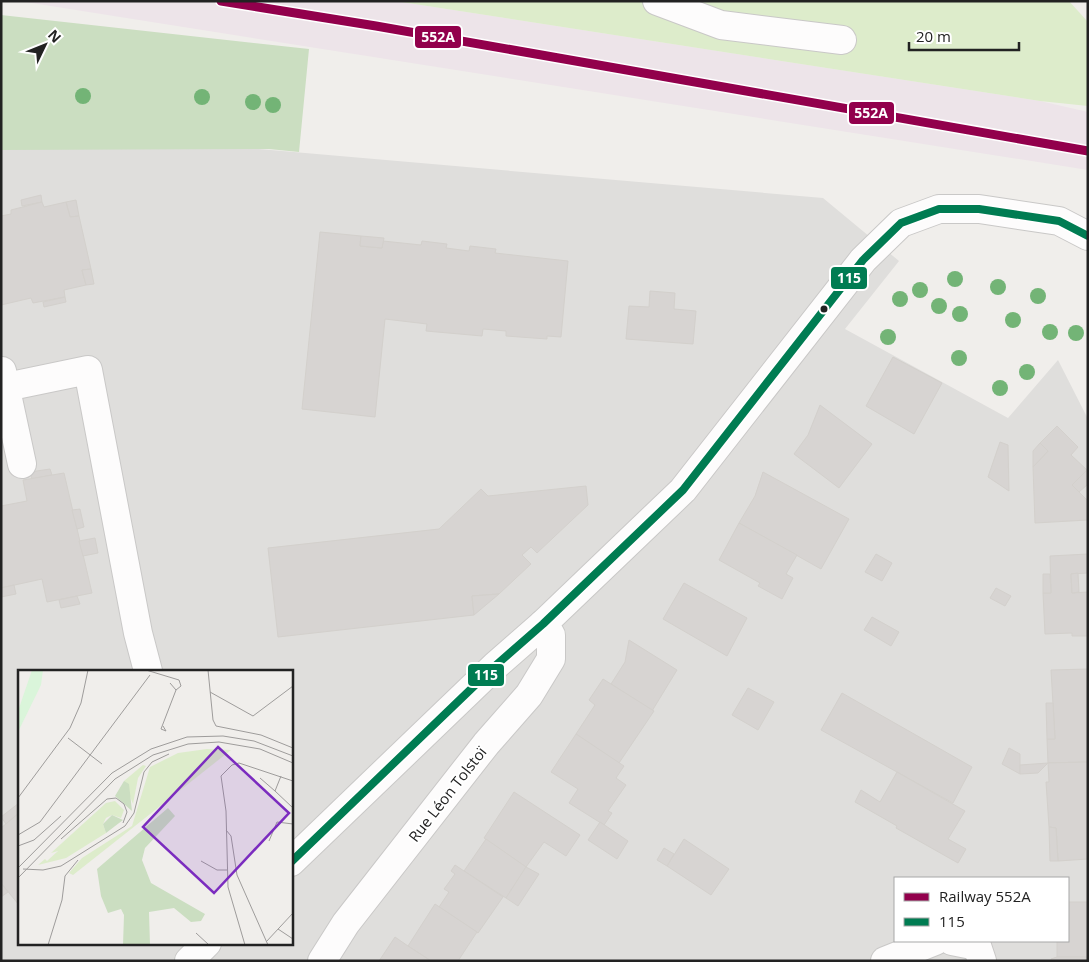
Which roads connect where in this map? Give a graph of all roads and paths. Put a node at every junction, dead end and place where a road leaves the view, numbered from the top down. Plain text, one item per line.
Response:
1 (657, 1) edge
2 (842, 40) dead end
3 (1088, 236) edge
4 (3, 382) edge
5 (22, 464) dead end
6 (543, 624) junction
7 (146, 661) edge
8 (292, 861) edge
9 (932, 942) edge
10 (957, 942) edge
11 (206, 944) edge
12 (189, 961) edge
13 (322, 961) edge
14 (885, 961) edge
15 (982, 961) edge

1 - 2 street
3 - 6 street
4 - 5 street
4 - 7 street
6 - 8 street
6 - 13 street, Rue Léon Tolstoï
9 - 14 street
10 - 15 street
11 - 12 street

